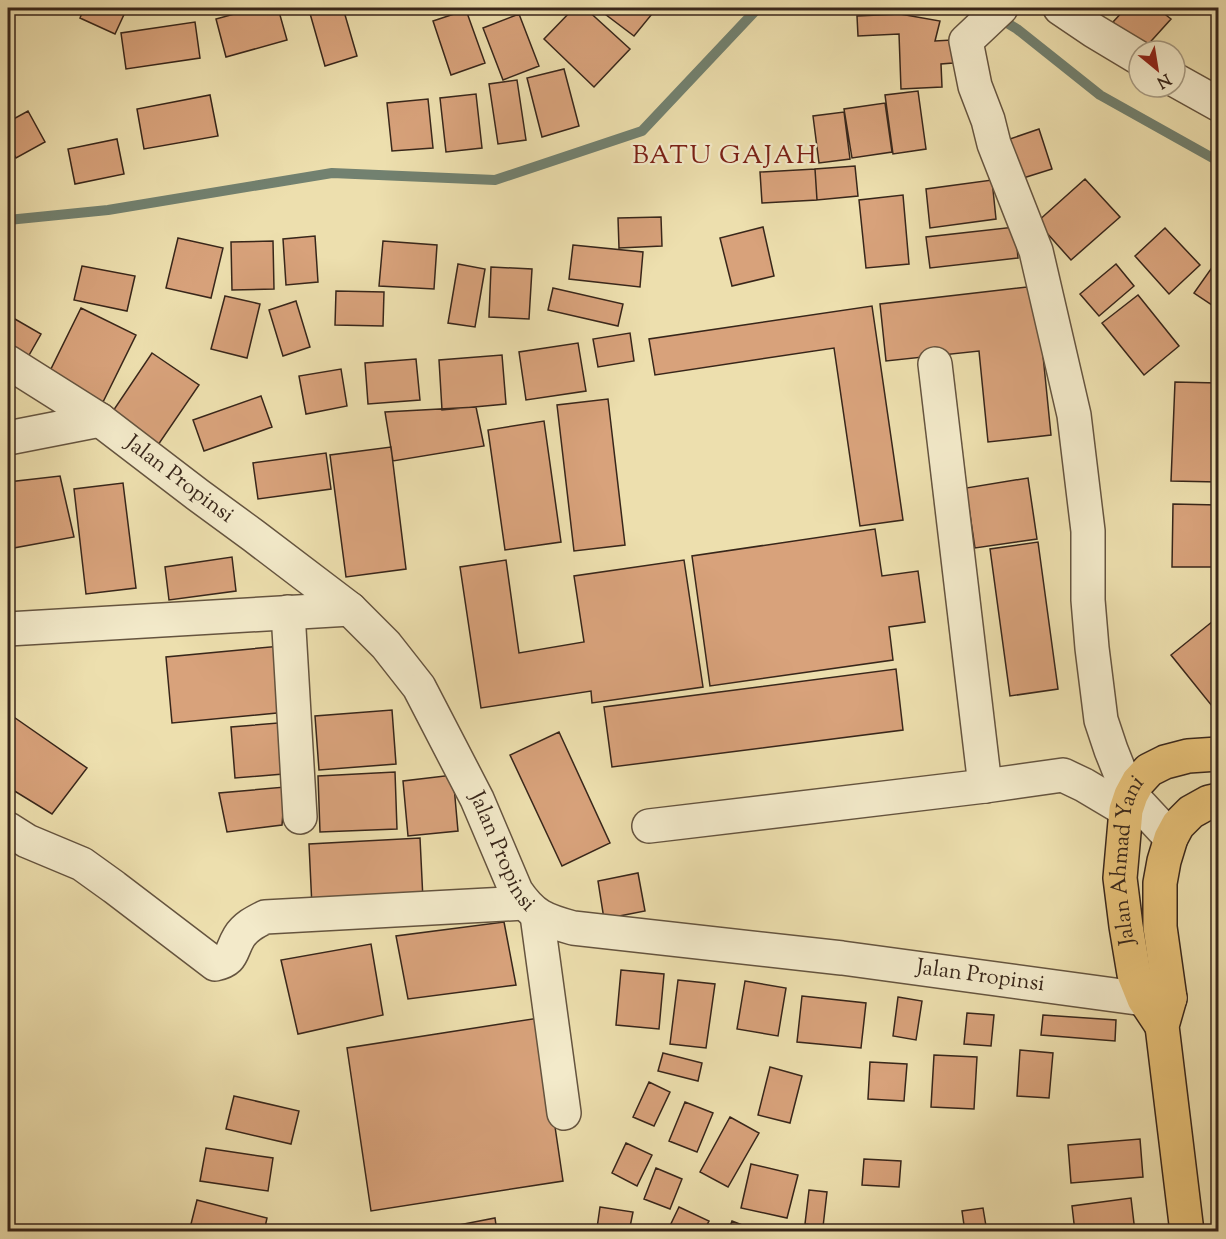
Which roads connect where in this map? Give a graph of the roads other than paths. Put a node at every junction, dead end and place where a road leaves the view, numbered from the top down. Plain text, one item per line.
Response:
1 (1001, 8) edge
2 (1060, 8) edge
3 (1127, 51) edge
4 (1187, 87) edge
5 (1218, 104) edge
6 (8, 362) edge
7 (935, 364) dead end
8 (100, 420) junction
9 (8, 438) edge
10 (350, 609) junction
11 (288, 612) junction
12 (8, 629) edge
13 (1203, 755) edge
14 (985, 786) junction
15 (1128, 802) junction
16 (1205, 806) edge
17 (300, 817) dead end
18 (649, 826) dead end
19 (8, 829) edge
20 (1171, 838) junction
21 (530, 909) junction
22 (1158, 1008) junction
23 (564, 1113) dead end
24 (1186, 1232) edge

1 - 15 street
2 - 3 street
4 - 5 street
6 - 8 street, Jalan Propinsi
7 - 14 street
8 - 9 street
8 - 10 street, Jalan Propinsi
10 - 11 street
10 - 21 street, Jalan Propinsi
11 - 12 street
11 - 17 street
13 - 15 highway, Jalan Ahmad Yani
14 - 15 street
14 - 18 street
15 - 20 street
15 - 22 highway, Jalan Ahmad Yani
16 - 20 highway, Jalan Ahmad Yani
19 - 21 street
20 - 22 highway, Jalan Ahmad Yani
21 - 22 street, Jalan Propinsi
21 - 23 street
22 - 24 highway, Jalan Ahmad Yani

